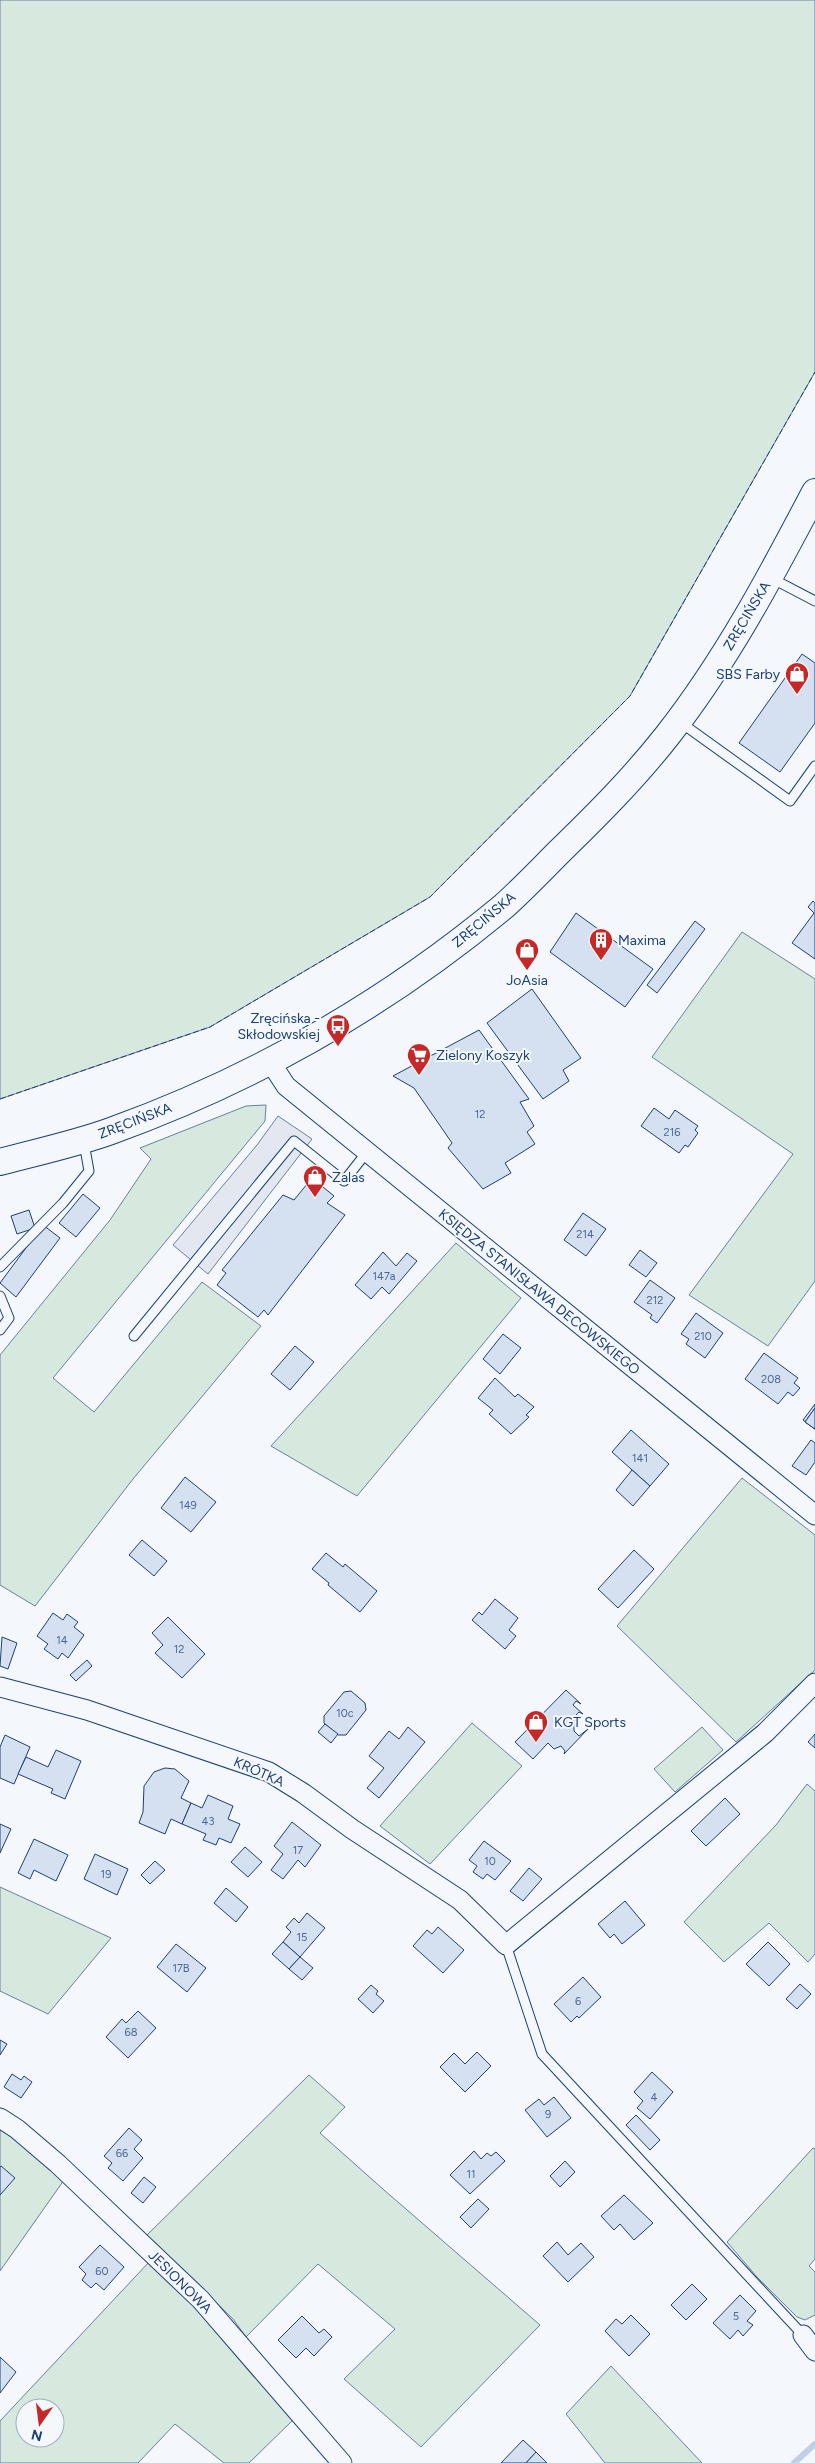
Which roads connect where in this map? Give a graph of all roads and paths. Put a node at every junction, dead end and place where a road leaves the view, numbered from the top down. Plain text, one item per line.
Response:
1 (815, 492) edge
2 (770, 577) junction
3 (815, 601) edge
4 (678, 720) junction
5 (815, 766) edge
6 (271, 1062) junction
7 (84, 1140) junction
8 (367, 1152) junction
9 (0, 1162) edge
10 (0, 1267) edge
11 (0, 1296) edge
12 (0, 1330) edge
13 (134, 1336) dead end
14 (815, 1515) edge
15 (815, 1683) edge
16 (0, 1687) edge
17 (506, 1945) junction
18 (0, 2118) edge
19 (803, 2335) joint
20 (815, 2351) edge
21 (342, 2463) edge

1 - 2 street, ZRĘCIŃSKA
2 - 3 lane
2 - 4 street, ZRĘCIŃSKA
4 - 5 lane
4 - 6 street, ZRĘCIŃSKA
6 - 7 street, ZRĘCIŃSKA
6 - 8 street, KSIĘDZA STANISŁAWA DECOWSKIEGO
7 - 9 street, ZRĘCIŃSKA
7 - 10 lane
8 - 13 lane
8 - 14 street, KSIĘDZA STANISŁAWA DECOWSKIEGO
11 - 12 lane
15 - 17 street
16 - 17 street, KRÓTKA
17 - 19 lane
18 - 21 street, JESIONOWA
19 - 20 street

